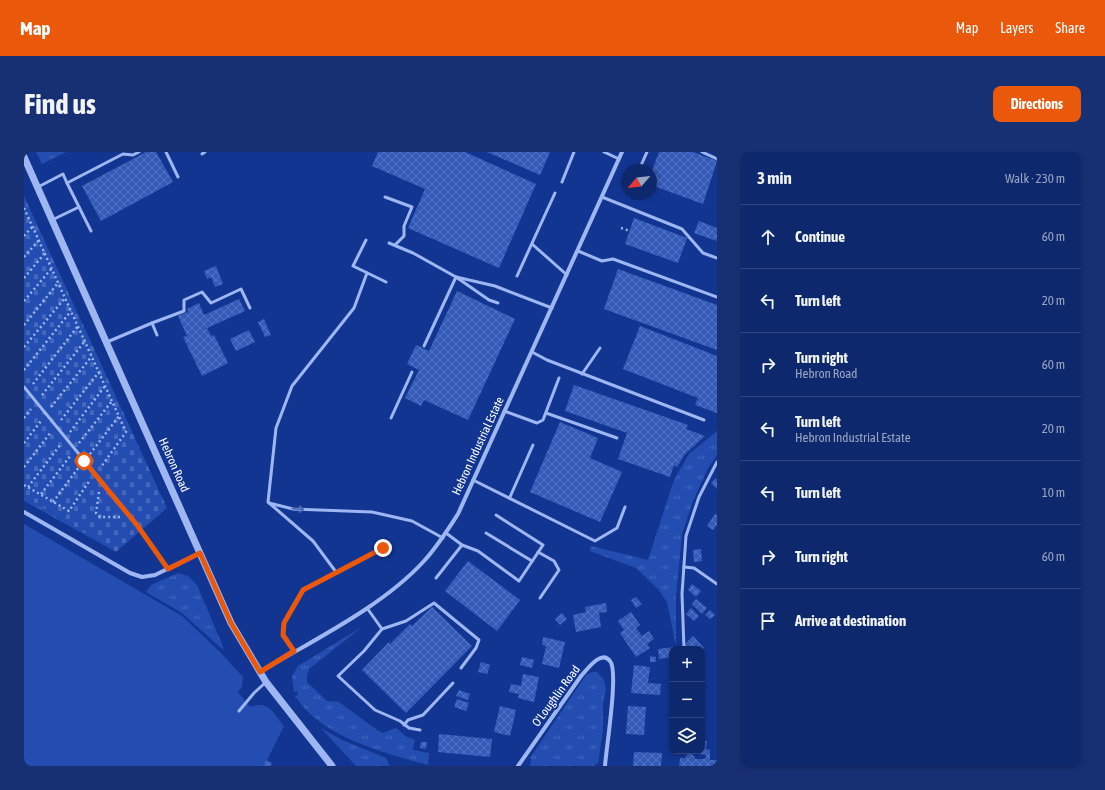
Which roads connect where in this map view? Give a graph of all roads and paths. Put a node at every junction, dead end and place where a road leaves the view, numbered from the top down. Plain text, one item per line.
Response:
1 (139, 152) edge
2 (166, 152) edge
3 (574, 152) edge
4 (604, 152) edge
5 (622, 152) edge
6 (647, 152) edge
7 (702, 152) edge
8 (24, 157) edge
9 (717, 158) edge
10 (619, 159) junction
11 (642, 164) edge
12 (178, 177) dead end
13 (562, 182) dead end
14 (67, 183) junction
15 (38, 187) junction
16 (555, 193) dead end
17 (385, 197) dead end
18 (602, 197) junction
19 (79, 207) junction
20 (24, 208) edge
21 (25, 212) edge
22 (52, 220) junction
23 (32, 226) junction
24 (620, 228) dead end
25 (91, 231) dead end
26 (630, 231) dead end
27 (24, 236) edge
28 (38, 240) junction
29 (366, 240) dead end
30 (389, 243) dead end
31 (532, 244) junction
32 (395, 245) junction
33 (578, 251) junction
34 (45, 253) junction
35 (24, 257) edge
36 (717, 258) edge
37 (52, 268) junction
38 (367, 273) junction
39 (567, 275) junction
40 (517, 276) dead end
41 (456, 277) junction
42 (24, 278) edge
43 (386, 282) dead end
44 (58, 283) junction
45 (717, 297) edge
46 (65, 298) junction
47 (24, 301) edge
48 (498, 304) dead end
49 (250, 308) dead end
50 (552, 308) junction
51 (72, 311) junction
52 (152, 323) junction
53 (24, 325) edge
54 (78, 326) junction
55 (157, 335) dead end
56 (85, 341) junction
57 (107, 342) junction
58 (424, 346) dead end
59 (24, 347) edge
60 (600, 348) dead end
61 (532, 352) junction
62 (92, 356) junction
63 (24, 370) edge
64 (412, 372) dead end
65 (582, 374) junction
66 (559, 378) dead end
67 (24, 387) edge
68 (27, 391) junction
69 (37, 402) junction
70 (504, 411) junction
71 (546, 413) junction
72 (46, 414) junction
73 (24, 418) edge
74 (391, 418) dead end
75 (704, 420) dead end
76 (126, 432) dead end
77 (618, 438) dead end
78 (24, 443) edge
79 (533, 445) dead end
80 (717, 462) edge
81 (473, 480) junction
82 (103, 484) junction
83 (24, 485) edge
84 (510, 497) junction
85 (268, 502) junction
86 (625, 507) dead end
87 (69, 510) dead end
88 (24, 512) edge
89 (127, 513) junction
90 (496, 516) dead end
91 (446, 533) junction
92 (486, 533) dead end
93 (442, 538) junction
94 (462, 545) junction
95 (383, 548) dead end
96 (538, 552) junction
97 (200, 553) junction
98 (532, 561) junction
99 (684, 567) junction
100 (168, 569) junction
101 (336, 572) junction
102 (436, 578) dead end
103 (717, 584) edge
104 (540, 598) dead end
105 (367, 608) junction
106 (382, 629) junction
107 (684, 646) edge
108 (294, 651) junction
109 (461, 668) dead end
110 (260, 672) junction
111 (266, 682) junction
112 (453, 683) dead end
113 (239, 711) dead end
114 (404, 725) junction
115 (420, 730) dead end
116 (332, 766) edge
117 (518, 766) edge
118 (604, 766) edge

1 - 14 lane
2 - 12 lane
3 - 13 lane
4 - 10 lane
5 - 10 street, Hebron Industrial Estate
6 - 11 lane
7 - 9 lane
8 - 15 street, Hebron Road
10 - 18 street, Hebron Industrial Estate
14 - 15 lane
14 - 19 lane
15 - 22 street, Hebron Road
16 - 31 lane
17 - 32 lane
18 - 33 street, Hebron Industrial Estate
18 - 36 lane
19 - 22 lane
19 - 25 lane
20 - 21 path
21 - 23 path
22 - 57 street, Hebron Road
23 - 27 path
23 - 28 path
24 - 26 path
28 - 34 path
28 - 35 path
29 - 38 lane
30 - 32 lane
31 - 39 lane
31 - 40 lane
32 - 41 lane
33 - 39 street, Hebron Industrial Estate
33 - 45 lane
34 - 37 path
34 - 42 path
37 - 44 path
37 - 47 path
38 - 43 lane
38 - 85 lane
39 - 50 street, Hebron Industrial Estate
41 - 48 lane
41 - 50 lane
41 - 58 lane
44 - 46 path
44 - 53 path
46 - 51 path
46 - 59 path
49 - 52 lane
50 - 61 street, Hebron Industrial Estate
51 - 54 path
51 - 63 path
52 - 55 lane
52 - 57 lane
54 - 56 path
54 - 68 path
56 - 62 path
56 - 69 path
57 - 97 street, Hebron Road
60 - 65 lane
61 - 65 lane
61 - 70 street, Hebron Industrial Estate
62 - 72 path
62 - 76 path
64 - 74 lane
65 - 75 lane
66 - 71 lane
67 - 68 lane
68 - 69 lane
69 - 72 lane
69 - 73 path
70 - 71 lane
70 - 81 street, Hebron Industrial Estate
71 - 77 lane
72 - 78 path
72 - 82 lane
79 - 84 lane
80 - 99 lane
81 - 84 lane
81 - 91 street, Hebron Industrial Estate
82 - 89 lane
82 - 89 path
83 - 87 path
84 - 86 lane
85 -> 93 lane
85 - 101 lane
88 - 100 street
89 - 100 lane
90 - 96 lane
91 - 93 street, Hebron Industrial Estate
91 - 94 lane
92 - 98 lane
93 - 105 street, Hebron Industrial Estate
94 - 98 lane
94 - 102 lane
95 - 101 lane
96 - 98 lane
96 - 104 lane
97 - 100 street
97 - 110 street, Hebron Road
99 - 103 lane
99 - 107 lane
101 - 108 lane
105 - 106 lane
105 - 108 street, Hebron Industrial Estate
106 - 109 lane
106 - 114 lane
108 - 110 street, Hebron Industrial Estate
110 - 111 street, Hebron Road
111 - 113 lane
111 - 116 street, Hebron Road
112 - 114 lane
114 - 115 lane
117 - 118 street, O'Loughlin Road

